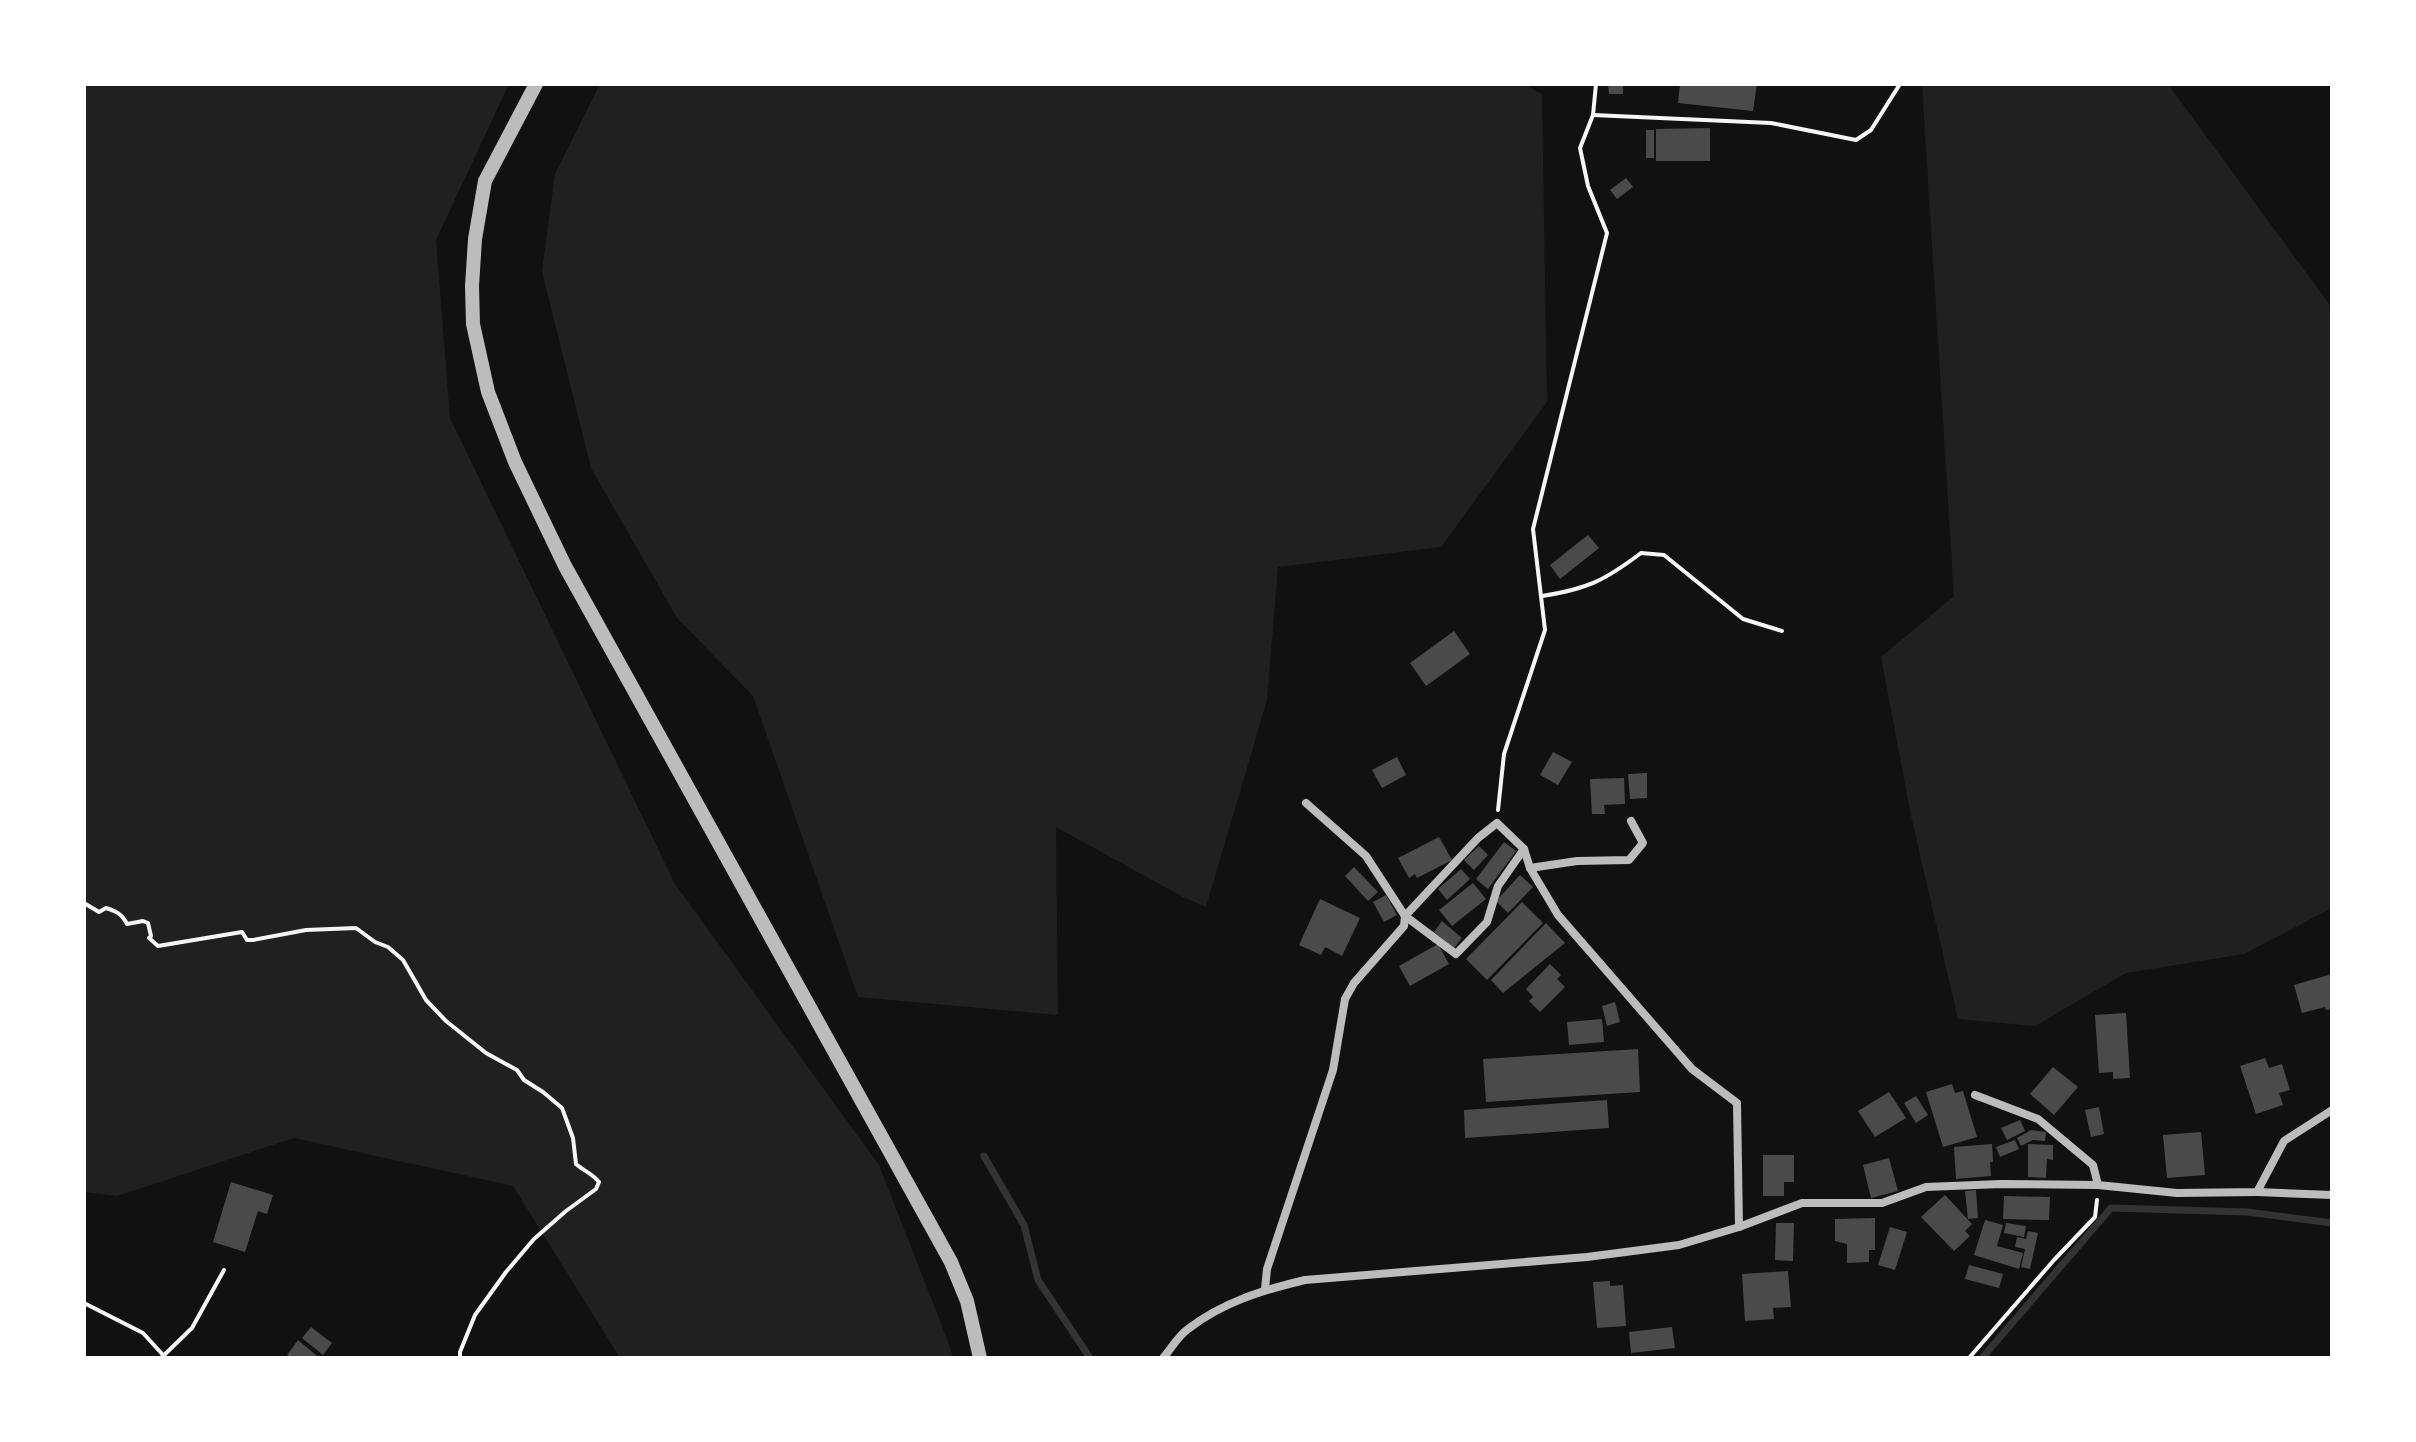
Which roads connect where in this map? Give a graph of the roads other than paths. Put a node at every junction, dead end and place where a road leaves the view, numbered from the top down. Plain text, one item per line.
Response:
1 (536, 84) edge
2 (1306, 803) dead end
3 (1631, 821) dead end
4 (1524, 849) junction
5 (1530, 868) junction
6 (1405, 916) junction
7 (1975, 1095) dead end
8 (2332, 1110) edge
9 (2098, 1185) junction
10 (2257, 1192) junction
11 (2332, 1195) edge
12 (1739, 1227) junction
13 (1265, 1289) junction
14 (980, 1358) edge
15 (1163, 1358) edge

1 - 14 street
2 - 6 street
3 - 5 street
4 - 5 street
4 - 6 street
4 - 6 street
5 - 12 street
6 - 13 street
7 - 9 street
8 - 10 street
9 - 10 street
9 - 12 street
10 - 11 street
12 - 13 street
13 - 15 street

